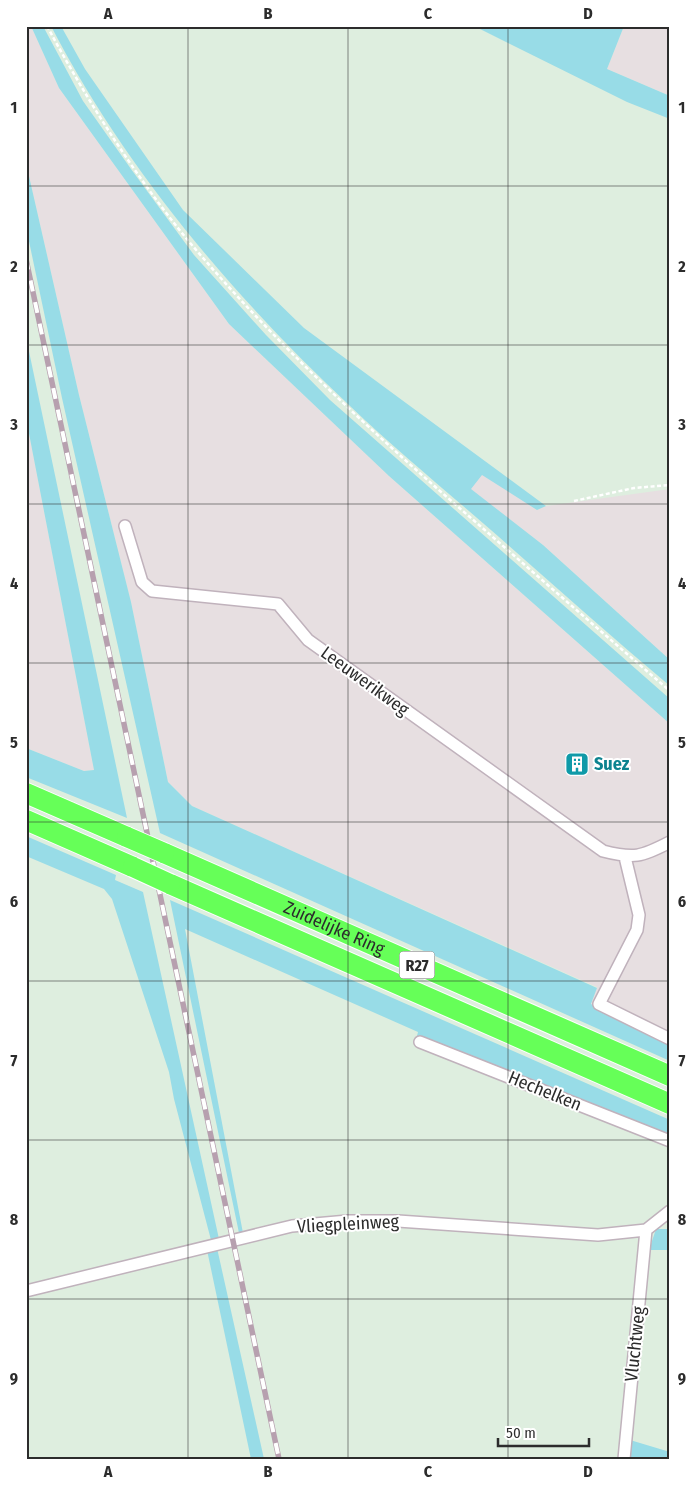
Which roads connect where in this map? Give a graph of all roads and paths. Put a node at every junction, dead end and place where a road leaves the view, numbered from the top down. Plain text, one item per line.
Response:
1 (48, 26) edge
2 (670, 485) edge
3 (574, 501) dead end
4 (125, 526) dead end
5 (670, 691) edge
6 (26, 794) edge
7 (26, 820) edge
8 (670, 842) edge
9 (626, 857) junction
10 (670, 1039) edge
11 (420, 1042) dead end
12 (670, 1076) edge
13 (670, 1104) edge
14 (670, 1141) edge
15 (670, 1211) edge
16 (646, 1230) junction
17 (26, 1290) edge
18 (624, 1459) edge

1 - 5 path
2 - 3 path
4 - 9 street, Leeuwerikweg
6 - 12 highway, Zuidelijke Ring / R27, bridge
7 - 13 highway, Zuidelijke Ring / R27, bridge
8 - 9 street, Leeuwerikweg
9 - 10 street
11 - 14 street, Hechelken
15 - 16 street
16 - 17 street, Vliegpleinweg
16 - 18 street, Vluchtweg

